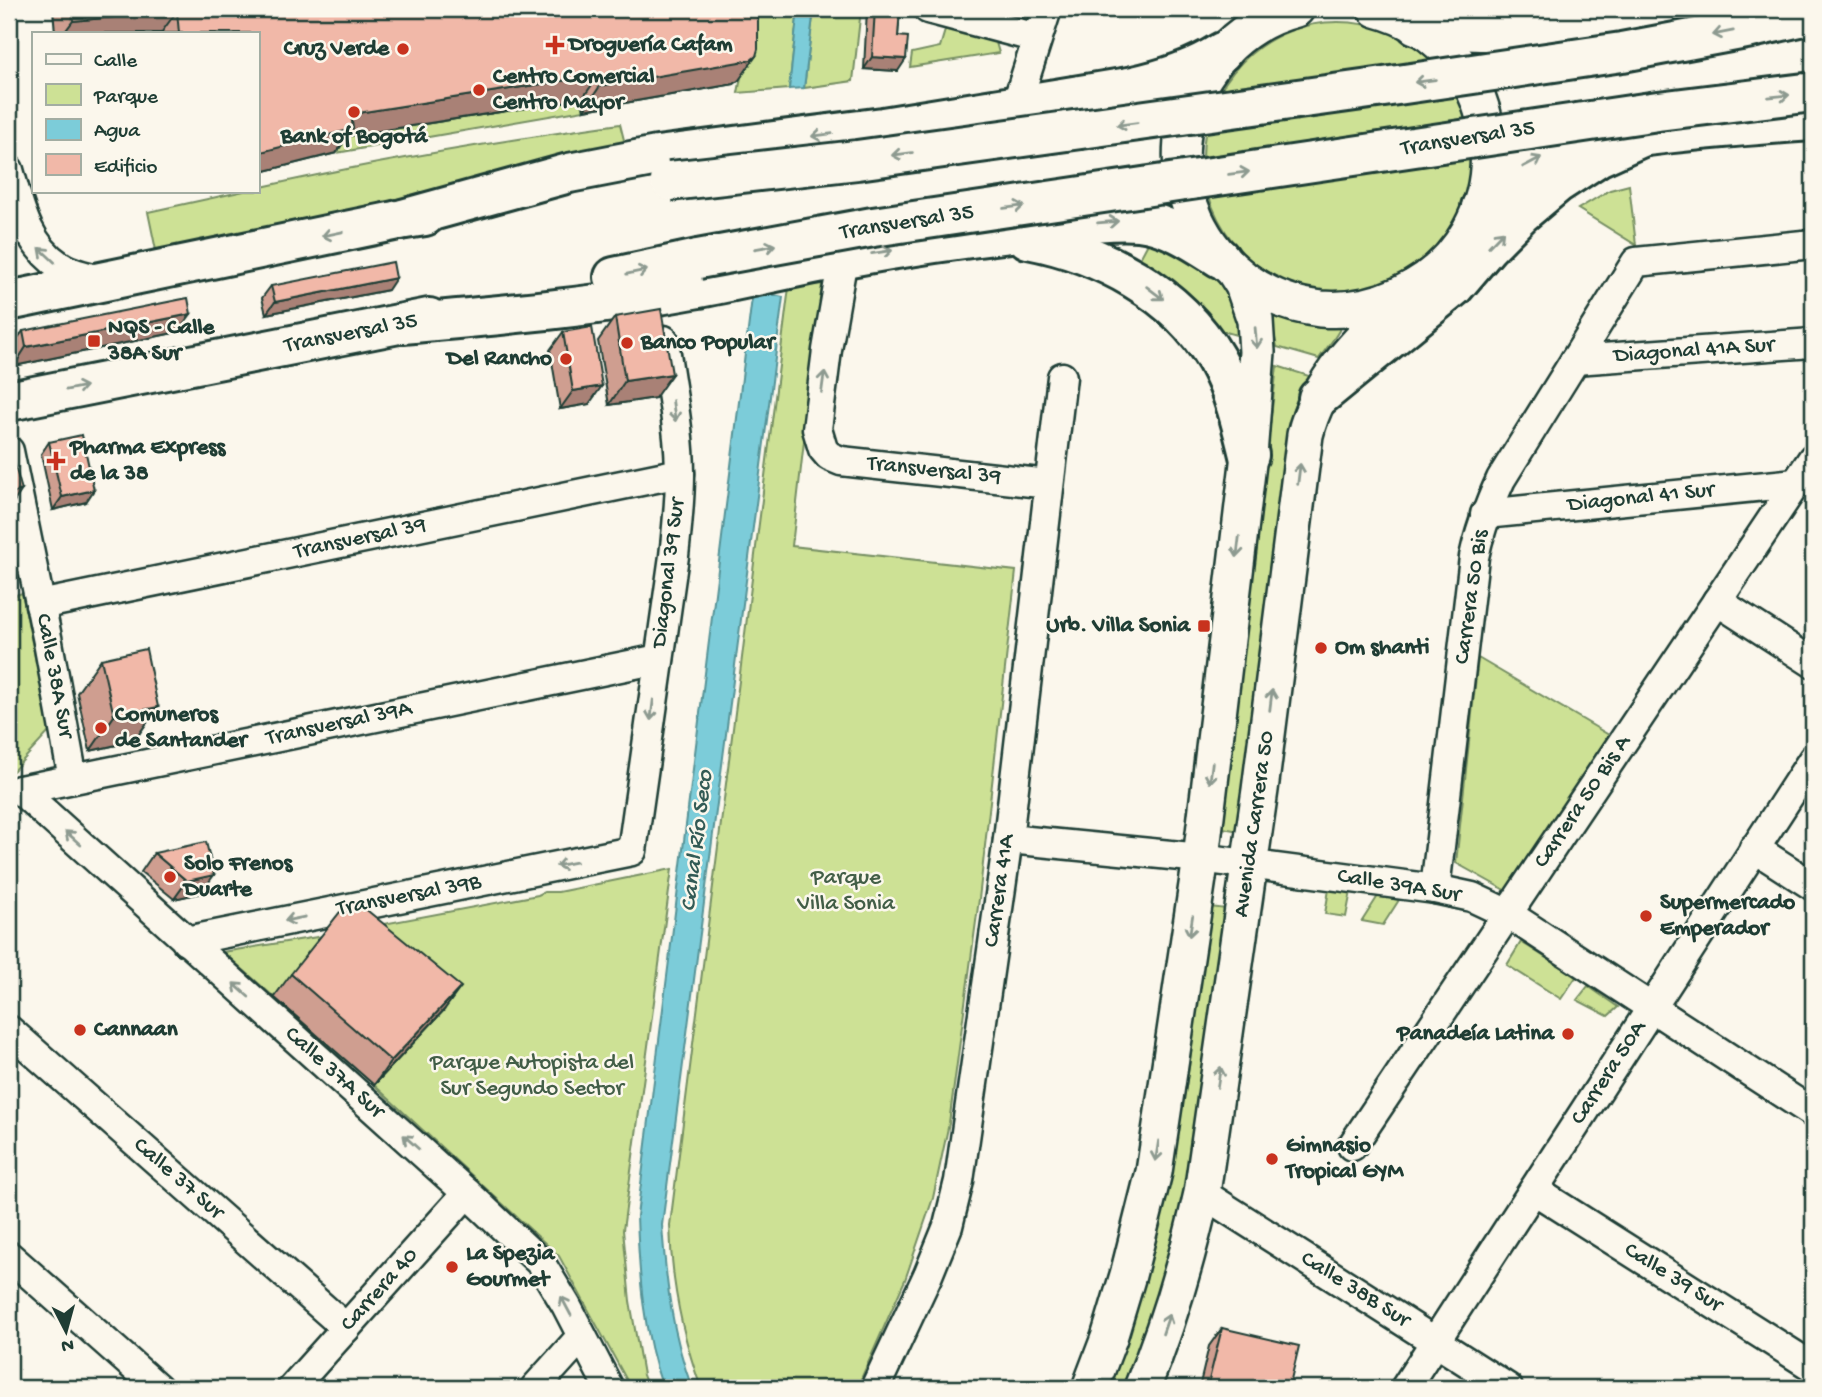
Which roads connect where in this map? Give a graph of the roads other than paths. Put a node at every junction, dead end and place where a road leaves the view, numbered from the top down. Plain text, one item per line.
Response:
1 (928, 9) edge
2 (1047, 9) edge
3 (1297, 9) edge
4 (1494, 9) edge
5 (1640, 11) edge
6 (1394, 14) edge
7 (1813, 14) edge
8 (1242, 31) edge
9 (1037, 38) junction
10 (1813, 92) edge
11 (1016, 106) junction
12 (1813, 121) edge
13 (1642, 137) junction
14 (9, 170) edge
15 (1481, 207) junction
16 (399, 220) junction
17 (1002, 234) junction
18 (1813, 244) edge
19 (843, 258) junction
20 (1228, 266) junction
21 (108, 282) junction
22 (1413, 288) junction
23 (657, 295) junction
24 (9, 301) edge
25 (403, 324) junction
26 (1813, 343) edge
27 (1574, 360) junction
28 (1062, 377) dead end
29 (1318, 398) junction
30 (9, 401) edge
31 (9, 451) edge
32 (1249, 454) junction
33 (1813, 458) edge
34 (680, 473) junction
35 (1797, 483) junction
36 (1049, 484) junction
37 (1485, 514) junction
38 (1717, 601) junction
39 (40, 605) junction
40 (659, 659) junction
41 (1813, 663) edge
42 (1813, 758) edge
43 (73, 779) junction
44 (14, 796) edge
45 (1008, 839) junction
46 (1754, 848) junction
47 (632, 851) joint
48 (1201, 858) junction
49 (1249, 864) junction
50 (1813, 886) edge
51 (1435, 890) junction
52 (1508, 914) junction
53 (186, 941) junction
54 (1652, 1008) junction
55 (9, 1030) edge
56 (1813, 1113) edge
57 (1352, 1146) dead end
58 (1534, 1190) junction
59 (467, 1193) junction
60 (1202, 1193) junction
61 (9, 1256) edge
62 (346, 1328) junction
63 (581, 1337) junction
64 (1436, 1341) junction
65 (1813, 1367) edge
66 (158, 1388) edge
67 (292, 1388) edge
68 (535, 1388) edge
69 (609, 1388) edge
70 (876, 1388) edge
71 (1090, 1388) edge
72 (1142, 1388) edge
73 (1405, 1388) edge
74 (1508, 1388) edge

1 - 9 street
2 - 9 street
3 - 8 main road
4 - 5 highway
5 - 6 highway
6 - 15 main road
7 -> 16 highway, bridge
8 - 11 highway
8 - 20 main road
9 - 11 street
25 -> 10 highway, Transversal 35, bridge
11 -> 16 highway
12 - 13 highway
15 -> 13 highway
29 -> 13 highway
21 -> 14 street
15 - 22 main road
16 -> 21 highway
19 -> 17 highway
17 -> 20 highway
17 -> 32 highway
18 - 27 street, Carrera 50 Bis
19 - 23 highway
36 -> 19 street, Transversal 39
20 - 22 main road
20 -> 32 main road
21 - 24 highway
22 - 29 main road, Avenida Carrera 50
23 - 25 highway
23 -> 34 street, Diagonal 39 Sur
30 -> 25 highway, Transversal 35
26 - 27 street, Diagonal 41A Sur
27 - 37 street, Carrera 50 Bis
28 - 36 street, Carrera 41A
49 -> 29 main road, Avenida Carrera 50
31 - 39 street, Calle 38A Sur
32 -> 48 main road
33 - 35 street, Carrera 50 Bis A
34 - 39 street, Transversal 39
34 - 40 street, Diagonal 39 Sur
35 - 37 street, Diagonal 41 Sur
35 - 38 street, Carrera 50 Bis A
36 - 45 street, Carrera 41A
37 - 51 street, Carrera 50 Bis
38 - 41 street
38 - 52 street, Carrera 50 Bis A
39 - 43 street, Calle 38A Sur
40 - 43 street, Transversal 39A
40 -> 47 street, Diagonal 39 Sur
42 - 46 street, Carrera 50A
43 - 44 street, Transversal 39A
53 -> 44 street, Calle 37A Sur
45 - 48 street, Calle 39A Sur
45 - 70 street, Carrera 41A
46 - 50 street
46 - 54 street, Carrera 50A
47 -> 53 street, Transversal 39B
48 - 49 street, Calle 39A Sur
48 -> 71 main road
49 - 51 street, Calle 39A Sur
60 -> 49 main road, Avenida Carrera 50
51 - 52 street, Calle 39A Sur
52 - 54 street, Calle 39A Sur
52 - 57 street, Carrera 50 Bis A
59 -> 53 street, Calle 37A Sur
54 - 56 street, Calle 39A Sur
54 - 58 street, Carrera 50A
55 - 62 street, Calle 37 Sur
58 - 64 street, Carrera 50A
58 - 65 street, Calle 39 Sur
59 - 62 street, Carrera 40
63 -> 59 street, Calle 37A Sur
60 - 64 street, Calle 38B Sur
72 -> 60 main road, Avenida Carrera 50
61 - 66 street
62 - 67 street, Carrera 40
63 - 68 street
63 - 69 street, Calle 37A Sur
64 - 73 street, Carrera 50A
64 - 74 street, Calle 38B Sur

